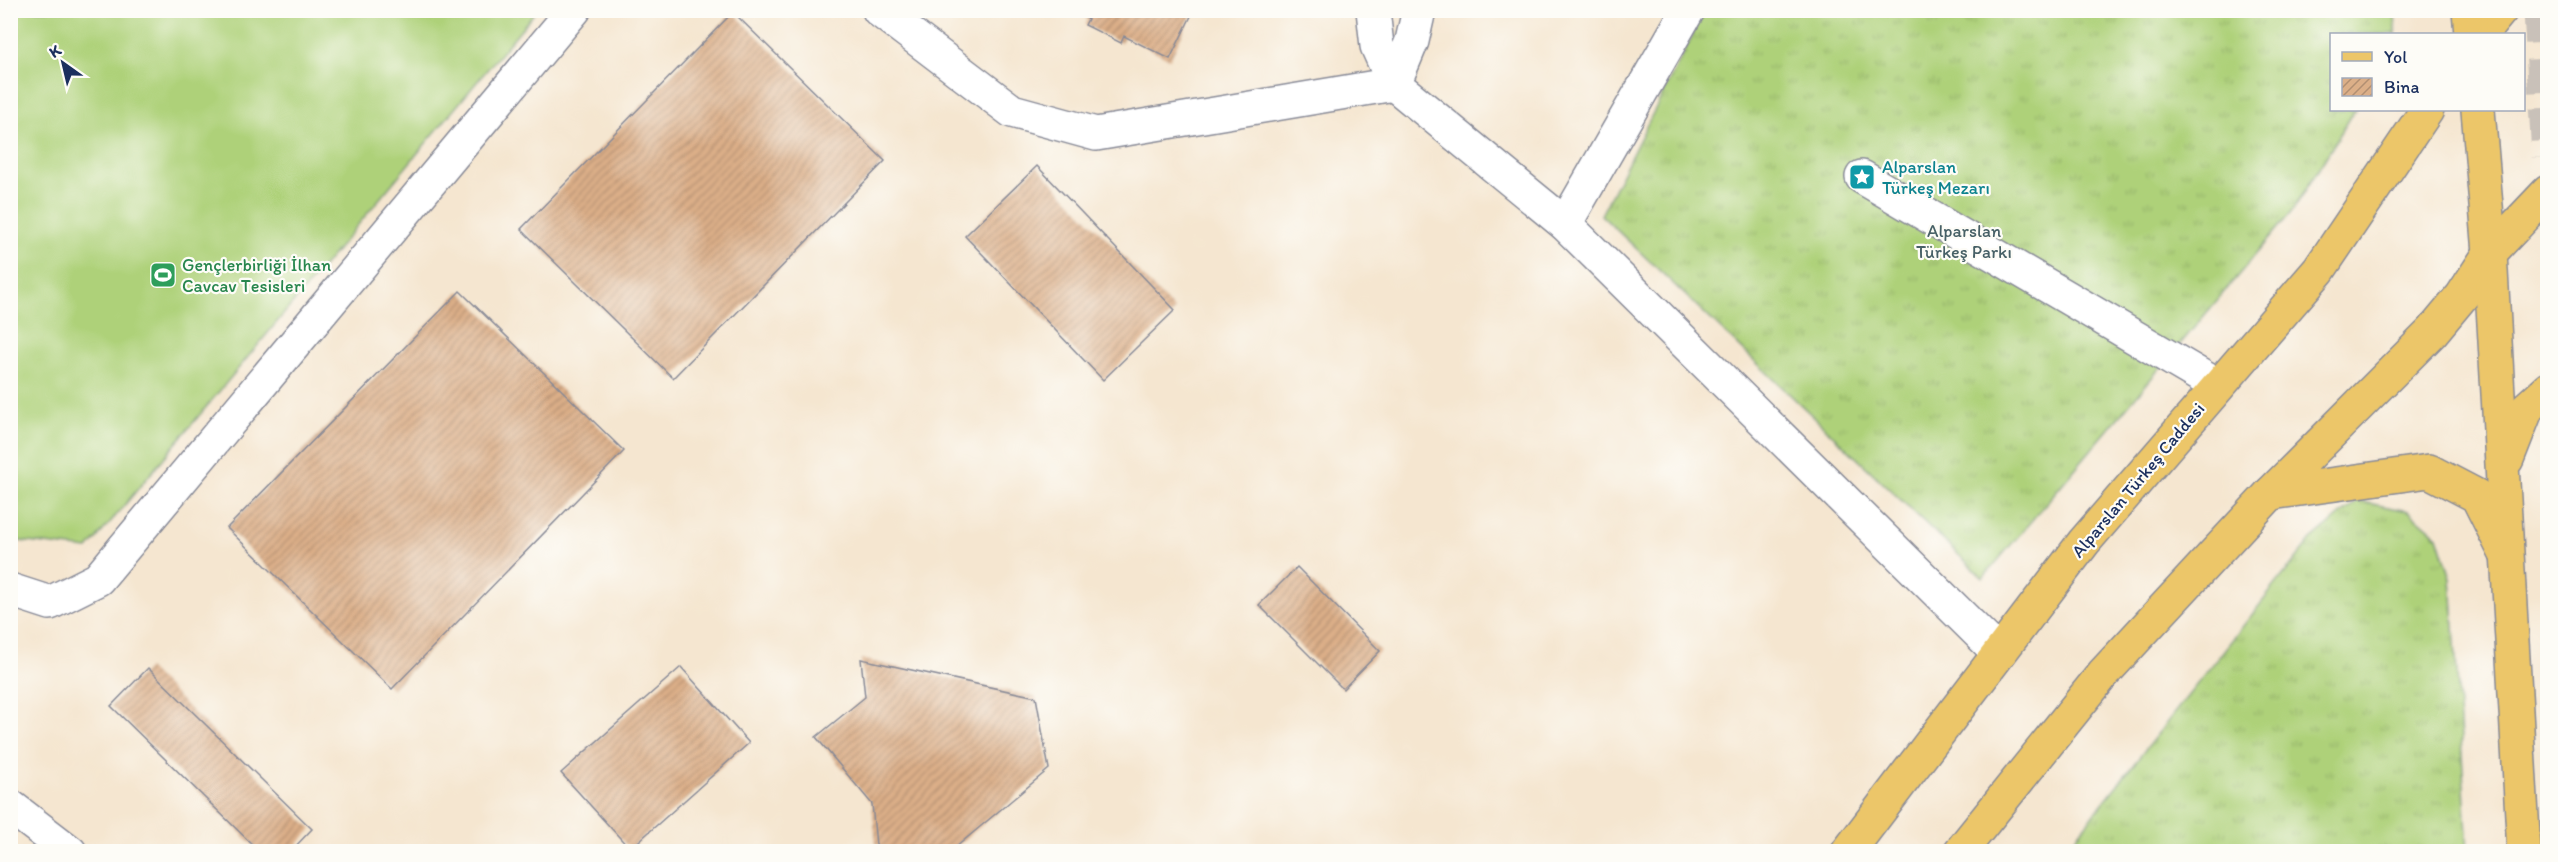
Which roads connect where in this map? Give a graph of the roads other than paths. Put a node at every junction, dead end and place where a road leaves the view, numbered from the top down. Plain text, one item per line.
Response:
1 (574, 10) edge
2 (879, 10) edge
3 (1373, 10) edge
4 (1419, 10) edge
5 (1688, 10) edge
6 (2469, 10) edge
7 (2501, 10) edge
8 (2471, 33) edge
9 (2482, 33) edge
10 (1394, 84) junction
11 (2426, 111) edge
12 (2478, 111) edge
13 (1862, 177) dead end
14 (2547, 192) edge
15 (1565, 224) junction
16 (2490, 253) junction
17 (2218, 386) junction
18 (2547, 389) edge
19 (2503, 469) junction
20 (2271, 493) junction
21 (2506, 554) junction
22 (10, 591) edge
23 (1999, 653) junction
24 (10, 806) edge
25 (70, 852) edge
26 (1848, 852) edge
27 (1960, 852) edge
28 (2524, 852) edge

1 - 22 street
2 - 10 street
3 - 10 street
4 - 10 street
5 - 15 street
6 - 8 main road
7 - 9 main road
10 - 15 street
11 - 17 main road, Alparslan Türkeş Caddesi
12 - 16 main road
13 - 17 street
14 - 16 main road
15 - 23 street
16 - 19 main road
16 - 20 main road
17 - 23 main road, Alparslan Türkeş Caddesi
18 - 19 main road
19 - 21 main road
20 - 21 main road
20 - 27 main road
21 - 28 main road
23 - 26 main road, Alparslan Türkeş Caddesi
24 - 25 street

